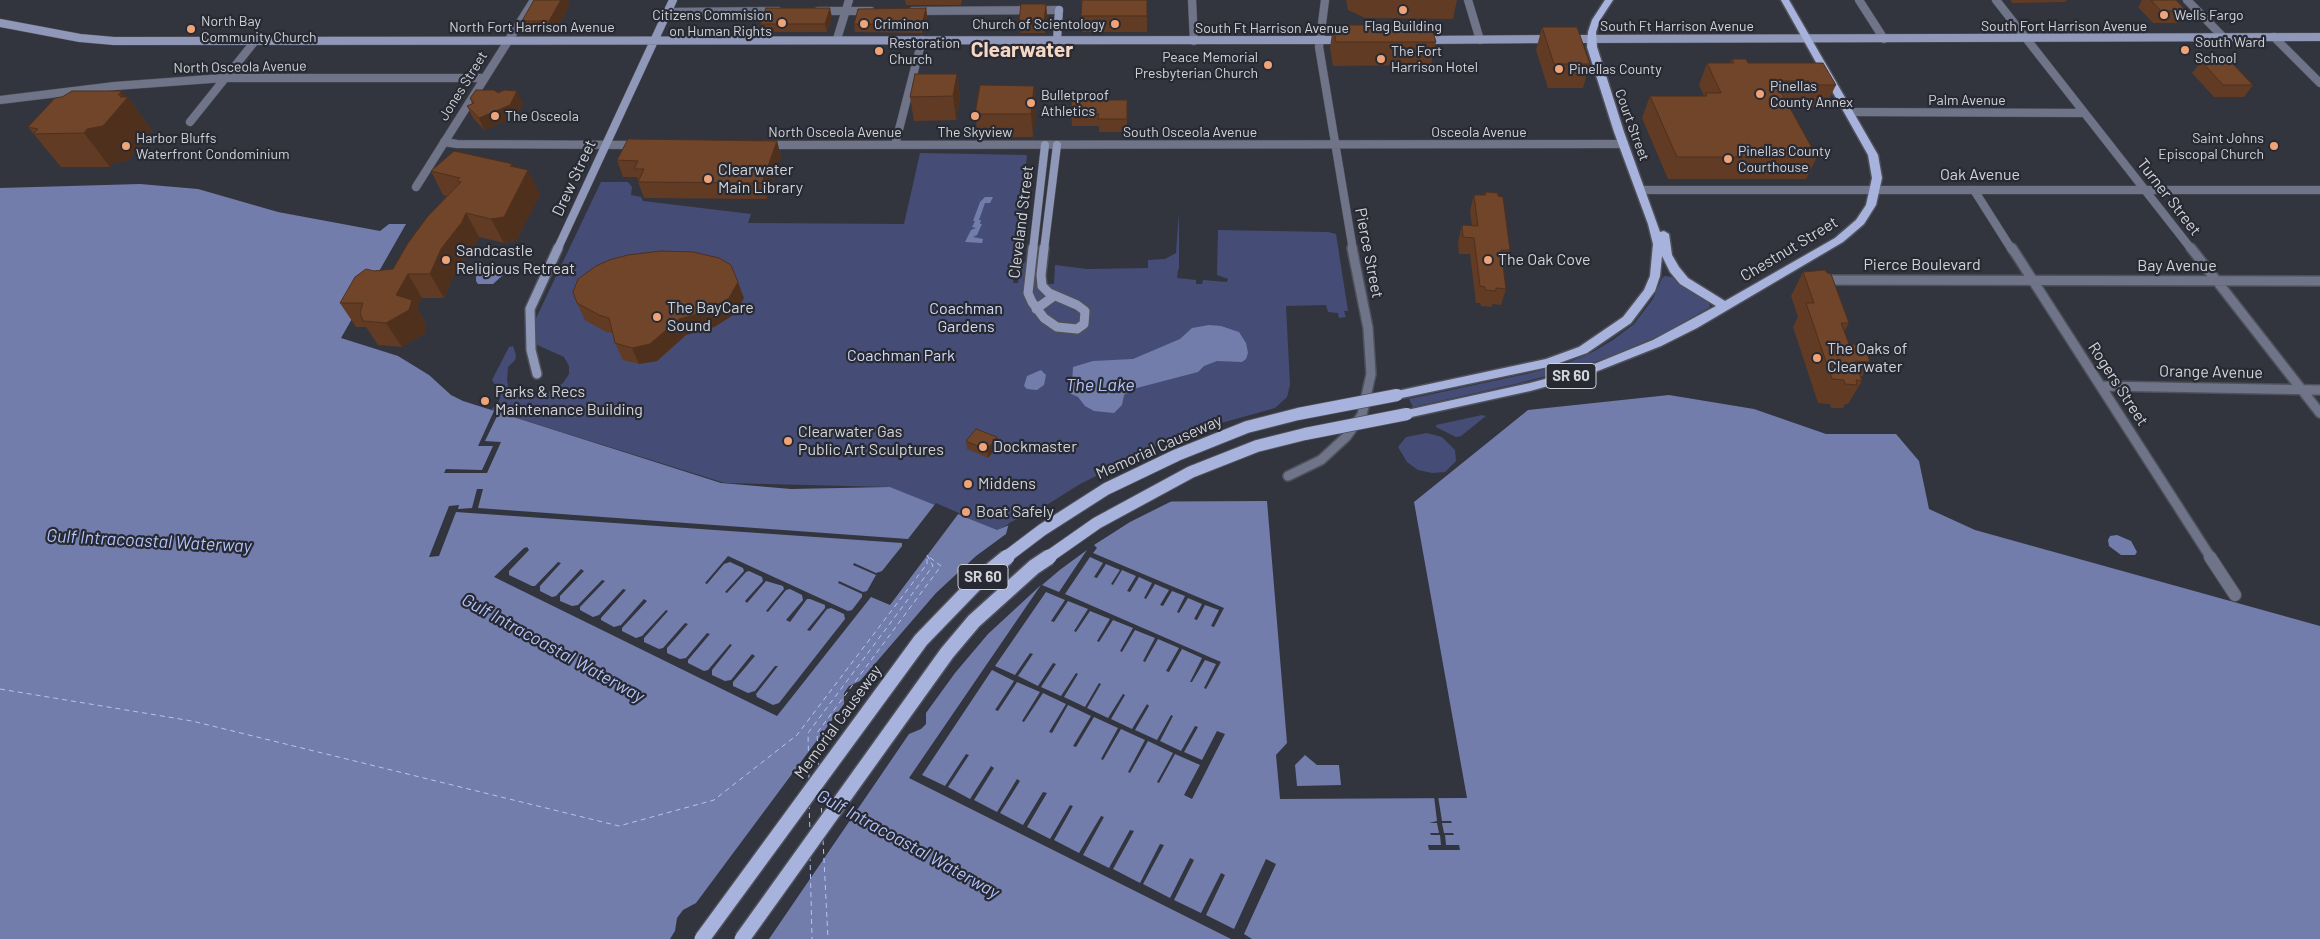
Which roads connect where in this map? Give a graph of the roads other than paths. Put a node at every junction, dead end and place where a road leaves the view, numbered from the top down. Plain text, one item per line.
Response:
1 (534, 0) edge
2 (673, 0) edge
3 (849, 0) edge
4 (1192, 0) edge
5 (1325, 0) edge
6 (1468, 0) edge
7 (1609, 0) edge
8 (1785, 0) edge
9 (1859, 0) edge
10 (1996, 0) edge
11 (2187, 0) edge
12 (786, 11) edge
13 (806, 11) edge
14 (845, 11) junction
15 (880, 11) edge
16 (909, 11) edge
17 (668, 12) junction
18 (0, 23) edge
19 (2320, 37) edge
20 (1808, 38) junction
21 (1884, 38) junction
22 (2026, 38) junction
23 (2224, 38) junction
24 (2274, 38) junction
25 (837, 39) junction
26 (1592, 39) junction
27 (255, 40) junction
28 (508, 40) junction
29 (655, 40) junction
30 (922, 40) junction
31 (1057, 40) junction
32 (1066, 40) joint
33 (1318, 40) junction
34 (1350, 40) edge
35 (1410, 40) edge
36 (1480, 40) junction
37 (1194, 41) junction
38 (224, 78) junction
39 (483, 78) junction
40 (2320, 83) edge
41 (0, 100) edge
42 (1849, 112) junction
43 (2084, 112) junction
44 (190, 122) dead end
45 (444, 142) junction
46 (606, 144) junction
47 (895, 144) junction
48 (1335, 144) junction
49 (1624, 144) junction
50 (648, 145) edge
51 (754, 145) edge
52 (1045, 145) junction
53 (1057, 145) junction
54 (416, 187) dead end
55 (1876, 189) junction
56 (1641, 190) junction
57 (1974, 190) junction
58 (2144, 190) junction
59 (2320, 190) edge
60 (1658, 261) joint
61 (1810, 280) edge
62 (2033, 280) junction
63 (2217, 281) junction
64 (2320, 281) edge
65 (1054, 296) junction
66 (1724, 306) junction
67 (1036, 309) junction
68 (537, 374) dead end
69 (2102, 386) junction
70 (2301, 389) junction
71 (2320, 390) edge
72 (2320, 413) edge
73 (1288, 476) dead end
74 (2235, 595) dead end
75 (702, 939) edge
76 (742, 939) edge

1 - 28 street, Jones Street
2 - 17 street, Drew Street
3 - 14 street
4 - 37 street
5 - 33 street, Pierce Street
6 - 36 street
7 - 26 main road, Court Street / SR 60
8 - 20 main road, Chestnut Street / SR 60
9 - 21 street
10 - 22 street, Turner Street
11 - 23 street
12 - 17 street
13 - 14 street
14 - 15 street
14 - 25 street
16 - 31 street
17 - 29 street, Drew Street
18 - 27 street, North Fort Harrison Avenue
19 - 24 street, South Fort Harrison Avenue
20 - 21 street, South Fort Harrison Avenue
20 - 26 street, South Ft Harrison Avenue
20 - 42 main road, Chestnut Street / SR 60
21 - 22 street, South Fort Harrison Avenue
22 - 23 street, South Fort Harrison Avenue
22 - 43 street, Turner Street
23 - 24 street, South Fort Harrison Avenue
24 - 40 street
25 - 29 street, North Fort Harrison Avenue
25 - 30 street, North Fort Harrison Avenue
26 - 36 street, South Ft Harrison Avenue
26 - 49 main road, Court Street / SR 60
27 - 28 street, North Fort Harrison Avenue
27 - 38 street
28 - 29 street, North Fort Harrison Avenue
28 - 39 street, Jones Street
29 - 46 street, Drew Street
30 - 31 street, North Fort Harrison Avenue
30 - 47 street
31 - 32 street, North Fort Harrison Avenue
32 - 37 street, South Ft Harrison Avenue
33 - 34 street, South Ft Harrison Avenue
33 - 37 street, South Ft Harrison Avenue
33 - 48 street, Pierce Street
35 - 36 street, South Ft Harrison Avenue
38 - 39 street, North Osceola Avenue
38 - 41 street, North Osceola Avenue
38 - 44 street
39 - 45 street, Jones Street
42 - 43 street, Palm Avenue
42 - 55 main road, Chestnut Street / SR 60
43 - 58 street, Turner Street
45 - 46 street
45 - 54 street, Jones Street
46 - 50 street
46 - 68 street, Drew Street
47 - 51 street, North Osceola Avenue
47 - 52 street, North Osceola Avenue
48 - 49 street, Osceola Avenue
48 - 53 street, South Osceola Avenue
48 - 73 street, Pierce Street
49 - 56 main road, Court Street / SR 60
52 - 53 street, South Osceola Avenue
52 - 67 street, Cleveland Street
53 - 65 street, Cleveland Street
55 - 56 street, Oak Avenue
55 - 57 street, Oak Avenue
55 - 66 main road, Chestnut Street / SR 60
56 - 60 main road, Court Street / SR 60
56 - 66 main road
57 - 58 street, Oak Avenue
57 - 62 street, Rogers Street
58 - 59 street, Oak Avenue
58 - 63 street, Turner Street
60 - 75 main road, Memorial Causeway / SR 60, bridge
61 - 62 street, Pierce Boulevard
62 - 63 street, Bay Avenue
62 - 69 street, Rogers Street
63 - 64 street, Bay Avenue
63 - 70 street, Turner Street
65 - 67 street
65 - 67 street, Cleveland Street
66 - 76 main road, SR 60, bridge
69 - 70 street, Orange Avenue
69 - 74 street, Rogers Street
70 - 71 street, Orange Avenue
70 - 72 street, Turner Street

